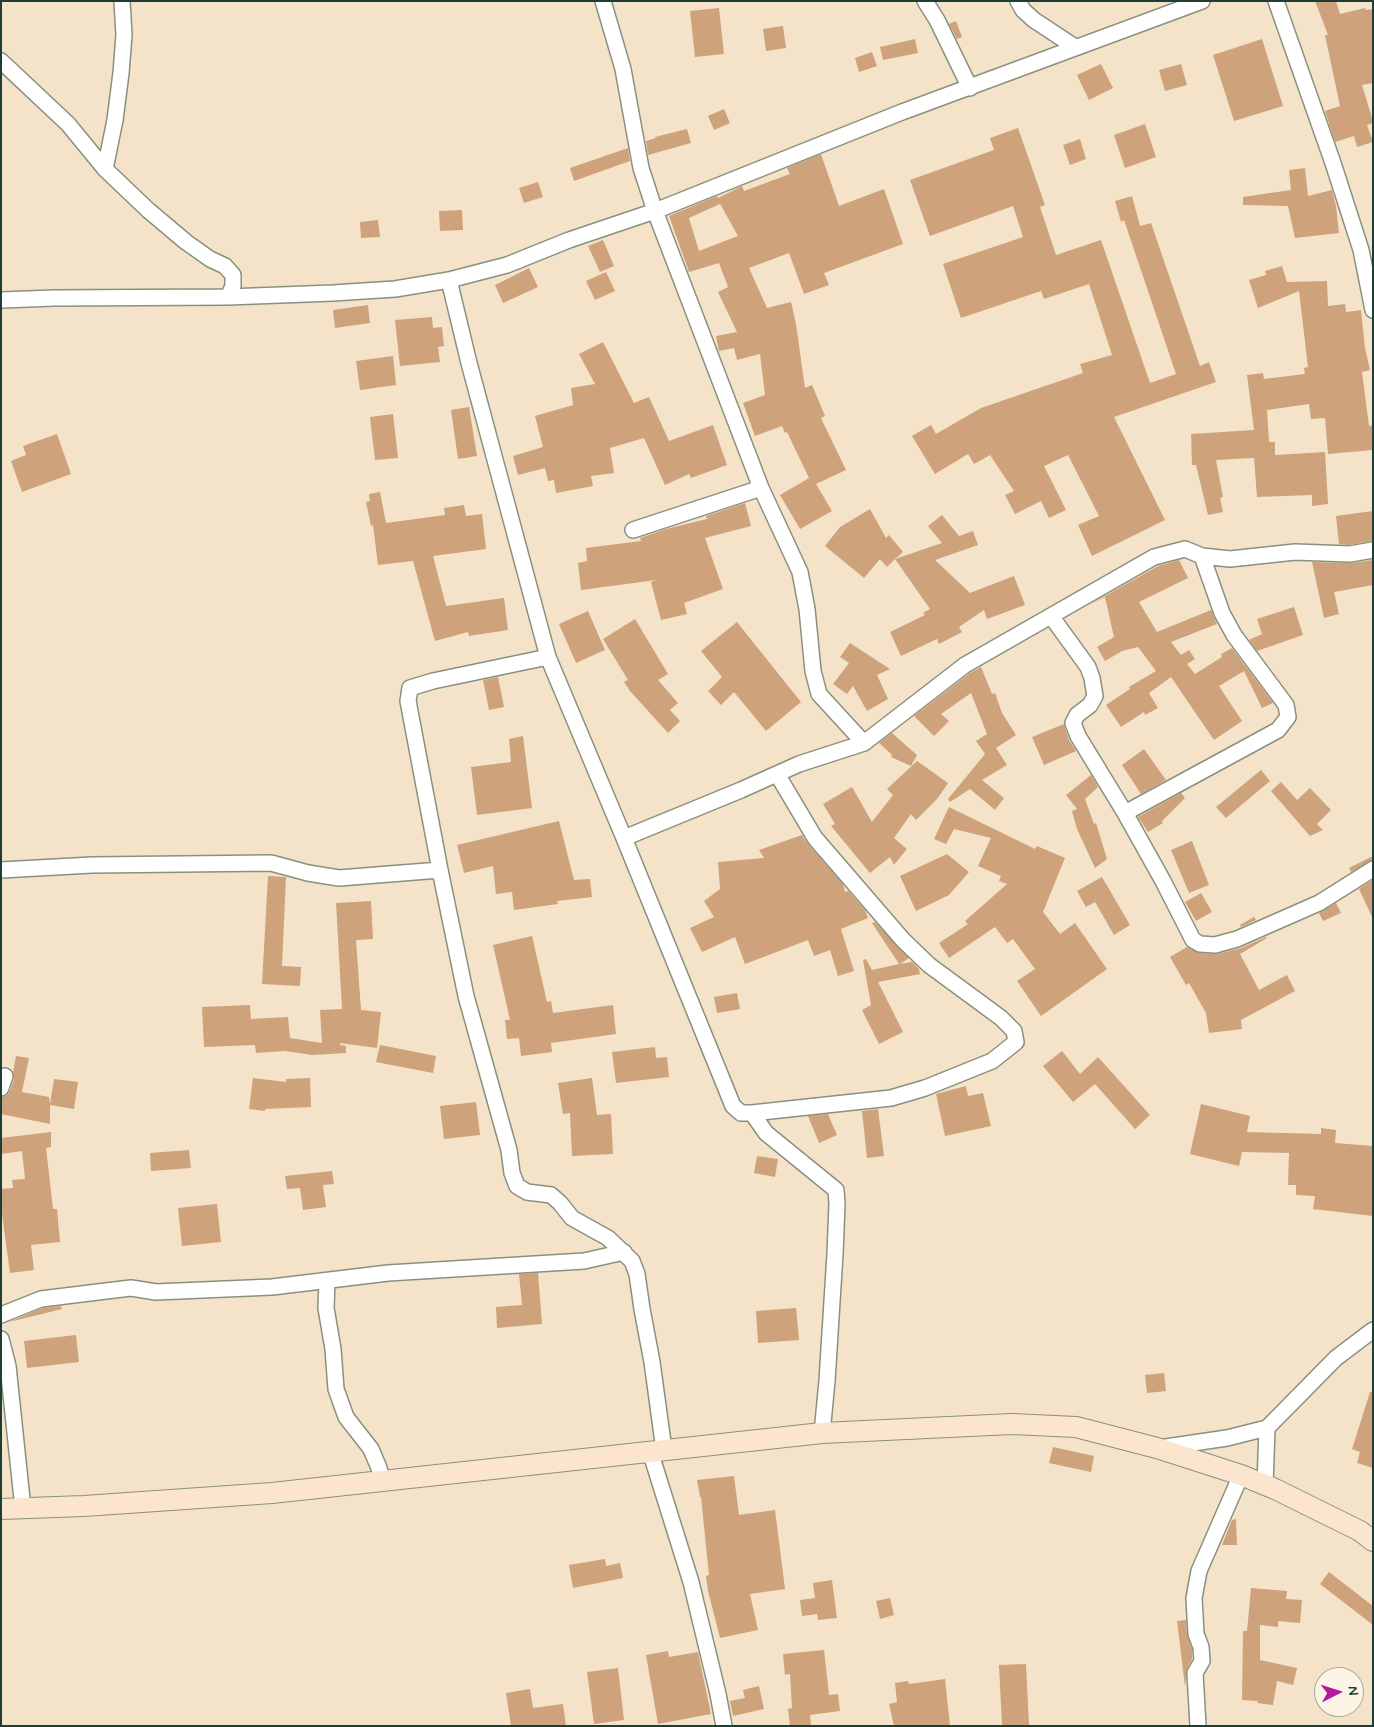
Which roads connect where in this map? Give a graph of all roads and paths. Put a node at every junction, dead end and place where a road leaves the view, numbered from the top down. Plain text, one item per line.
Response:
1 (122, 1) edge
2 (603, 1) edge
3 (925, 1) edge
4 (1018, 1) edge
5 (1202, 1) edge
6 (1276, 1) edge
7 (1075, 48) junction
8 (1, 61) edge
9 (970, 88) junction
10 (106, 169) junction
11 (656, 211) junction
12 (1367, 248) edge
13 (448, 280) junction
14 (228, 297) junction
15 (1, 300) edge
16 (1373, 310) edge
17 (761, 488) junction
18 (634, 530) dead end
19 (1373, 550) edge
20 (1202, 556) junction
21 (1051, 616) junction
22 (548, 657) junction
23 (864, 743) junction
24 (777, 774) junction
25 (1125, 813) junction
26 (624, 838) junction
27 (1373, 869) edge
28 (1, 870) edge
29 (440, 870) junction
30 (1354, 881) junction
31 (1373, 882) edge
32 (752, 1113) junction
33 (624, 1252) junction
34 (327, 1282) junction
35 (1, 1315) edge
36 (1373, 1330) edge
37 (1, 1339) edge
38 (1266, 1428) junction
39 (822, 1433) junction
40 (1157, 1448) junction
41 (657, 1450) junction
42 (1241, 1475) junction
43 (382, 1481) junction
44 (1265, 1485) junction
45 (23, 1508) junction
46 (1, 1509) edge
47 (1373, 1541) edge
48 (724, 1726) edge
49 (1198, 1726) edge

1 - 10 street
2 - 11 street
3 - 9 street
4 - 7 street
5 - 7 street
6 - 12 street
7 - 9 street
8 - 10 street
9 - 11 street
10 - 14 street
11 - 13 street
11 - 17 street
12 - 16 street
13 - 14 street
13 - 22 street
14 - 15 street
17 - 18 street
17 - 23 street
19 - 20 street
20 - 21 street
20 - 25 street
21 - 23 street
21 - 25 street
22 - 26 street
22 - 29 street
23 - 24 street
24 - 26 street
24 - 32 street
25 - 30 street
26 - 32 street
27 - 30 street
28 - 29 street
29 - 33 street
30 - 31 street
32 - 39 street
33 - 34 street
33 - 41 street
34 - 35 street
34 - 43 street
36 - 38 street
37 - 45 street
38 - 40 street
38 - 44 street
39 - 40 main road
39 - 41 main road
40 - 42 main road
41 - 43 main road
41 - 48 street
42 - 44 main road
42 - 49 street
43 - 45 main road
44 - 47 main road
45 - 46 main road

